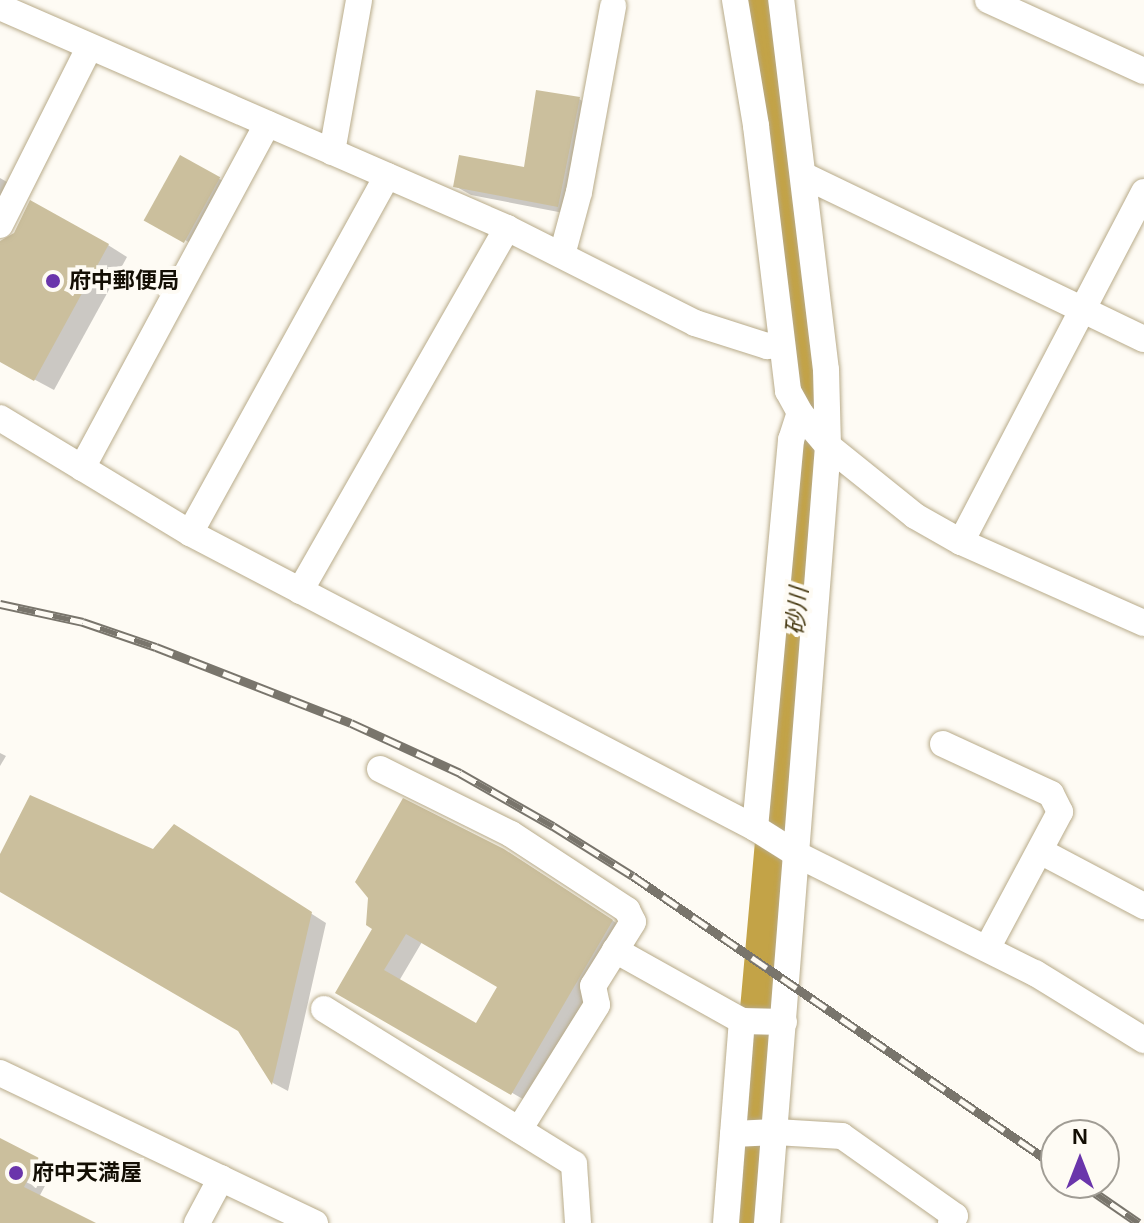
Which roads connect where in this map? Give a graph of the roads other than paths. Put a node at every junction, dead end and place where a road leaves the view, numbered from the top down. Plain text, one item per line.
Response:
1 (359, 0) edge
2 (735, 0) edge
3 (781, 0) edge
4 (988, 0) edge
5 (613, 6) dead end
6 (0, 7) edge
7 (89, 48) junction
8 (1144, 71) edge
9 (267, 124) junction
10 (332, 152) junction
11 (803, 175) junction
12 (387, 176) junction
13 (1144, 192) edge
14 (0, 225) edge
15 (507, 228) junction
16 (562, 255) junction
17 (1081, 309) junction
18 (1144, 339) edge
19 (782, 343) junction
20 (800, 413) junction
21 (0, 418) edge
22 (828, 446) junction
23 (82, 468) junction
24 (190, 533) junction
25 (961, 542) junction
26 (300, 591) junction
27 (1144, 623) edge
28 (943, 744) dead end
29 (380, 769) dead end
30 (755, 828) junction
31 (1040, 851) junction
32 (798, 855) junction
33 (1144, 906) edge
34 (987, 949) junction
35 (615, 950) junction
36 (324, 1009) dead end
37 (742, 1021) junction
38 (784, 1022) junction
39 (1144, 1040) edge
40 (0, 1073) edge
41 (519, 1130) junction
42 (776, 1132) junction
43 (733, 1134) junction
44 (221, 1178) junction
45 (197, 1223) edge
46 (315, 1223) edge
47 (578, 1223) edge
48 (726, 1223) edge
49 (767, 1223) edge
50 (951, 1223) edge

1 - 10 street
2 - 19 street
3 - 11 street
4 - 8 street
5 - 16 street
6 - 7 street
7 - 9 street
7 - 14 street
9 - 10 street
9 - 23 street
10 - 12 street
11 - 17 street
11 - 22 street
12 - 15 street
12 - 24 street
13 - 17 street
15 - 16 street
15 - 26 street
16 - 19 street
17 - 18 street
17 - 25 street
19 - 20 street
20 - 22 street
20 - 30 street
21 - 23 street
22 - 25 street
22 - 32 street
23 - 24 street
24 - 26 street
25 - 27 street
26 - 30 street
28 - 31 street
29 - 35 street
30 - 32 street
31 - 33 street
31 - 34 street
32 - 34 street
32 - 38 street
34 - 39 street
35 - 37 street
35 - 41 street
36 - 41 street
37 - 38 street
37 - 43 street
38 - 42 street
40 - 44 street
41 - 47 street
42 - 43 street
42 - 49 street
42 - 50 street
43 - 48 street
44 - 45 street
44 - 46 street

